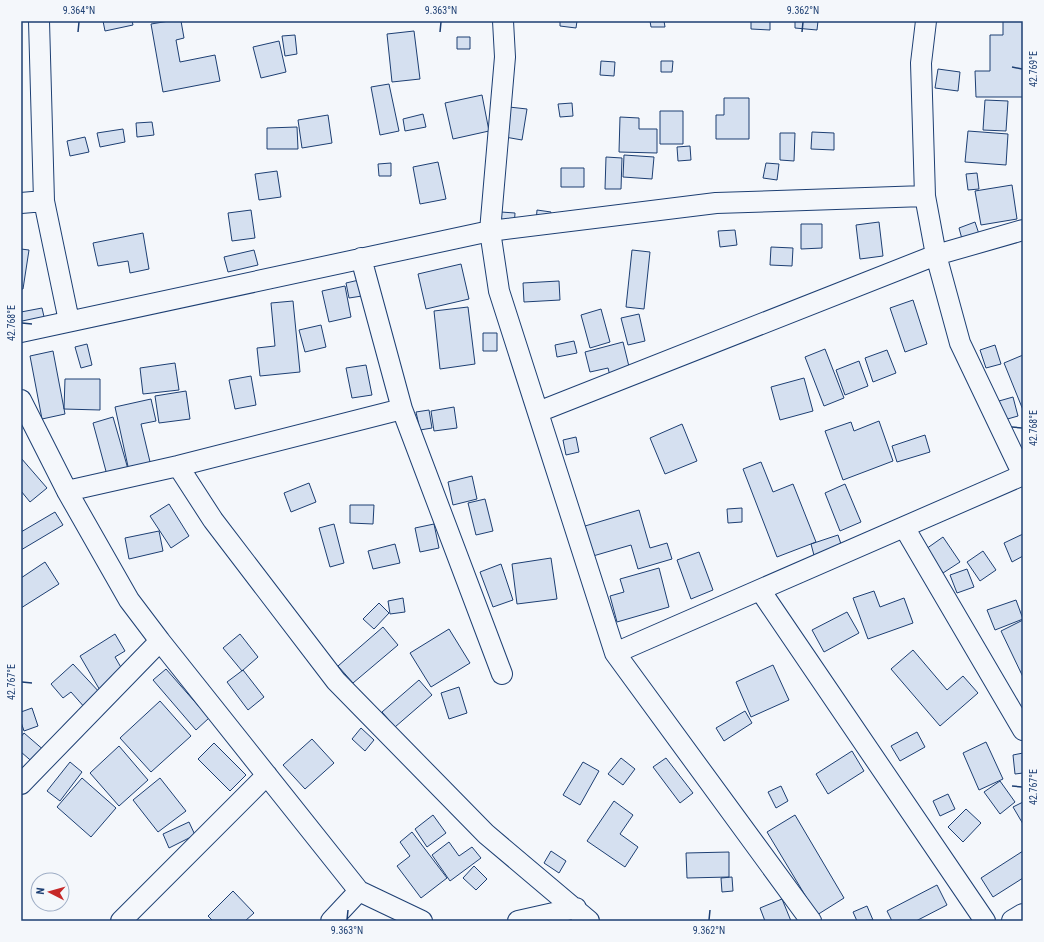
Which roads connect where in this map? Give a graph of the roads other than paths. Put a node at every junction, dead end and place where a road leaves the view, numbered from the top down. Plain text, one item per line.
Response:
1 (39, 21) edge
2 (503, 21) edge
3 (926, 21) edge
4 (925, 196) junction
5 (44, 201) junction
6 (21, 203) edge
7 (1023, 230) edge
8 (490, 231) junction
9 (936, 255) junction
10 (361, 258) junction
11 (68, 321) junction
12 (21, 332) edge
13 (21, 400) edge
14 (402, 409) junction
15 (538, 412) junction
16 (178, 466) junction
17 (1023, 475) edge
18 (67, 491) junction
19 (904, 527) junction
20 (760, 590) junction
21 (160, 641) junction
22 (615, 653) junction
23 (502, 674) dead end
24 (1023, 730) edge
25 (267, 775) junction
26 (21, 784) edge
27 (359, 891) junction
28 (582, 914) edge
29 (1023, 915) edge
30 (121, 921) edge
31 (331, 921) edge
32 (422, 921) edge
33 (518, 921) edge
34 (811, 921) edge
35 (986, 921) edge
36 (1013, 921) edge

1 - 5 street
2 - 8 street
3 - 4 street
4 - 8 street
4 - 9 street
5 - 6 street
5 - 11 street
7 - 9 street
8 - 10 street
8 - 15 street
9 - 15 street
9 - 17 street
10 - 11 street
10 - 14 street
11 - 12 street
13 - 18 street
14 - 16 street
14 - 23 street
15 - 22 street
16 - 18 street
16 - 28 street
17 - 19 street
18 - 21 street
19 - 20 street
19 - 24 street
20 - 22 street
20 - 35 street
21 - 25 street
21 - 26 street
22 - 34 street
25 - 27 street
25 - 30 street
27 - 31 street
27 - 32 street
28 - 33 street
29 - 36 main road

